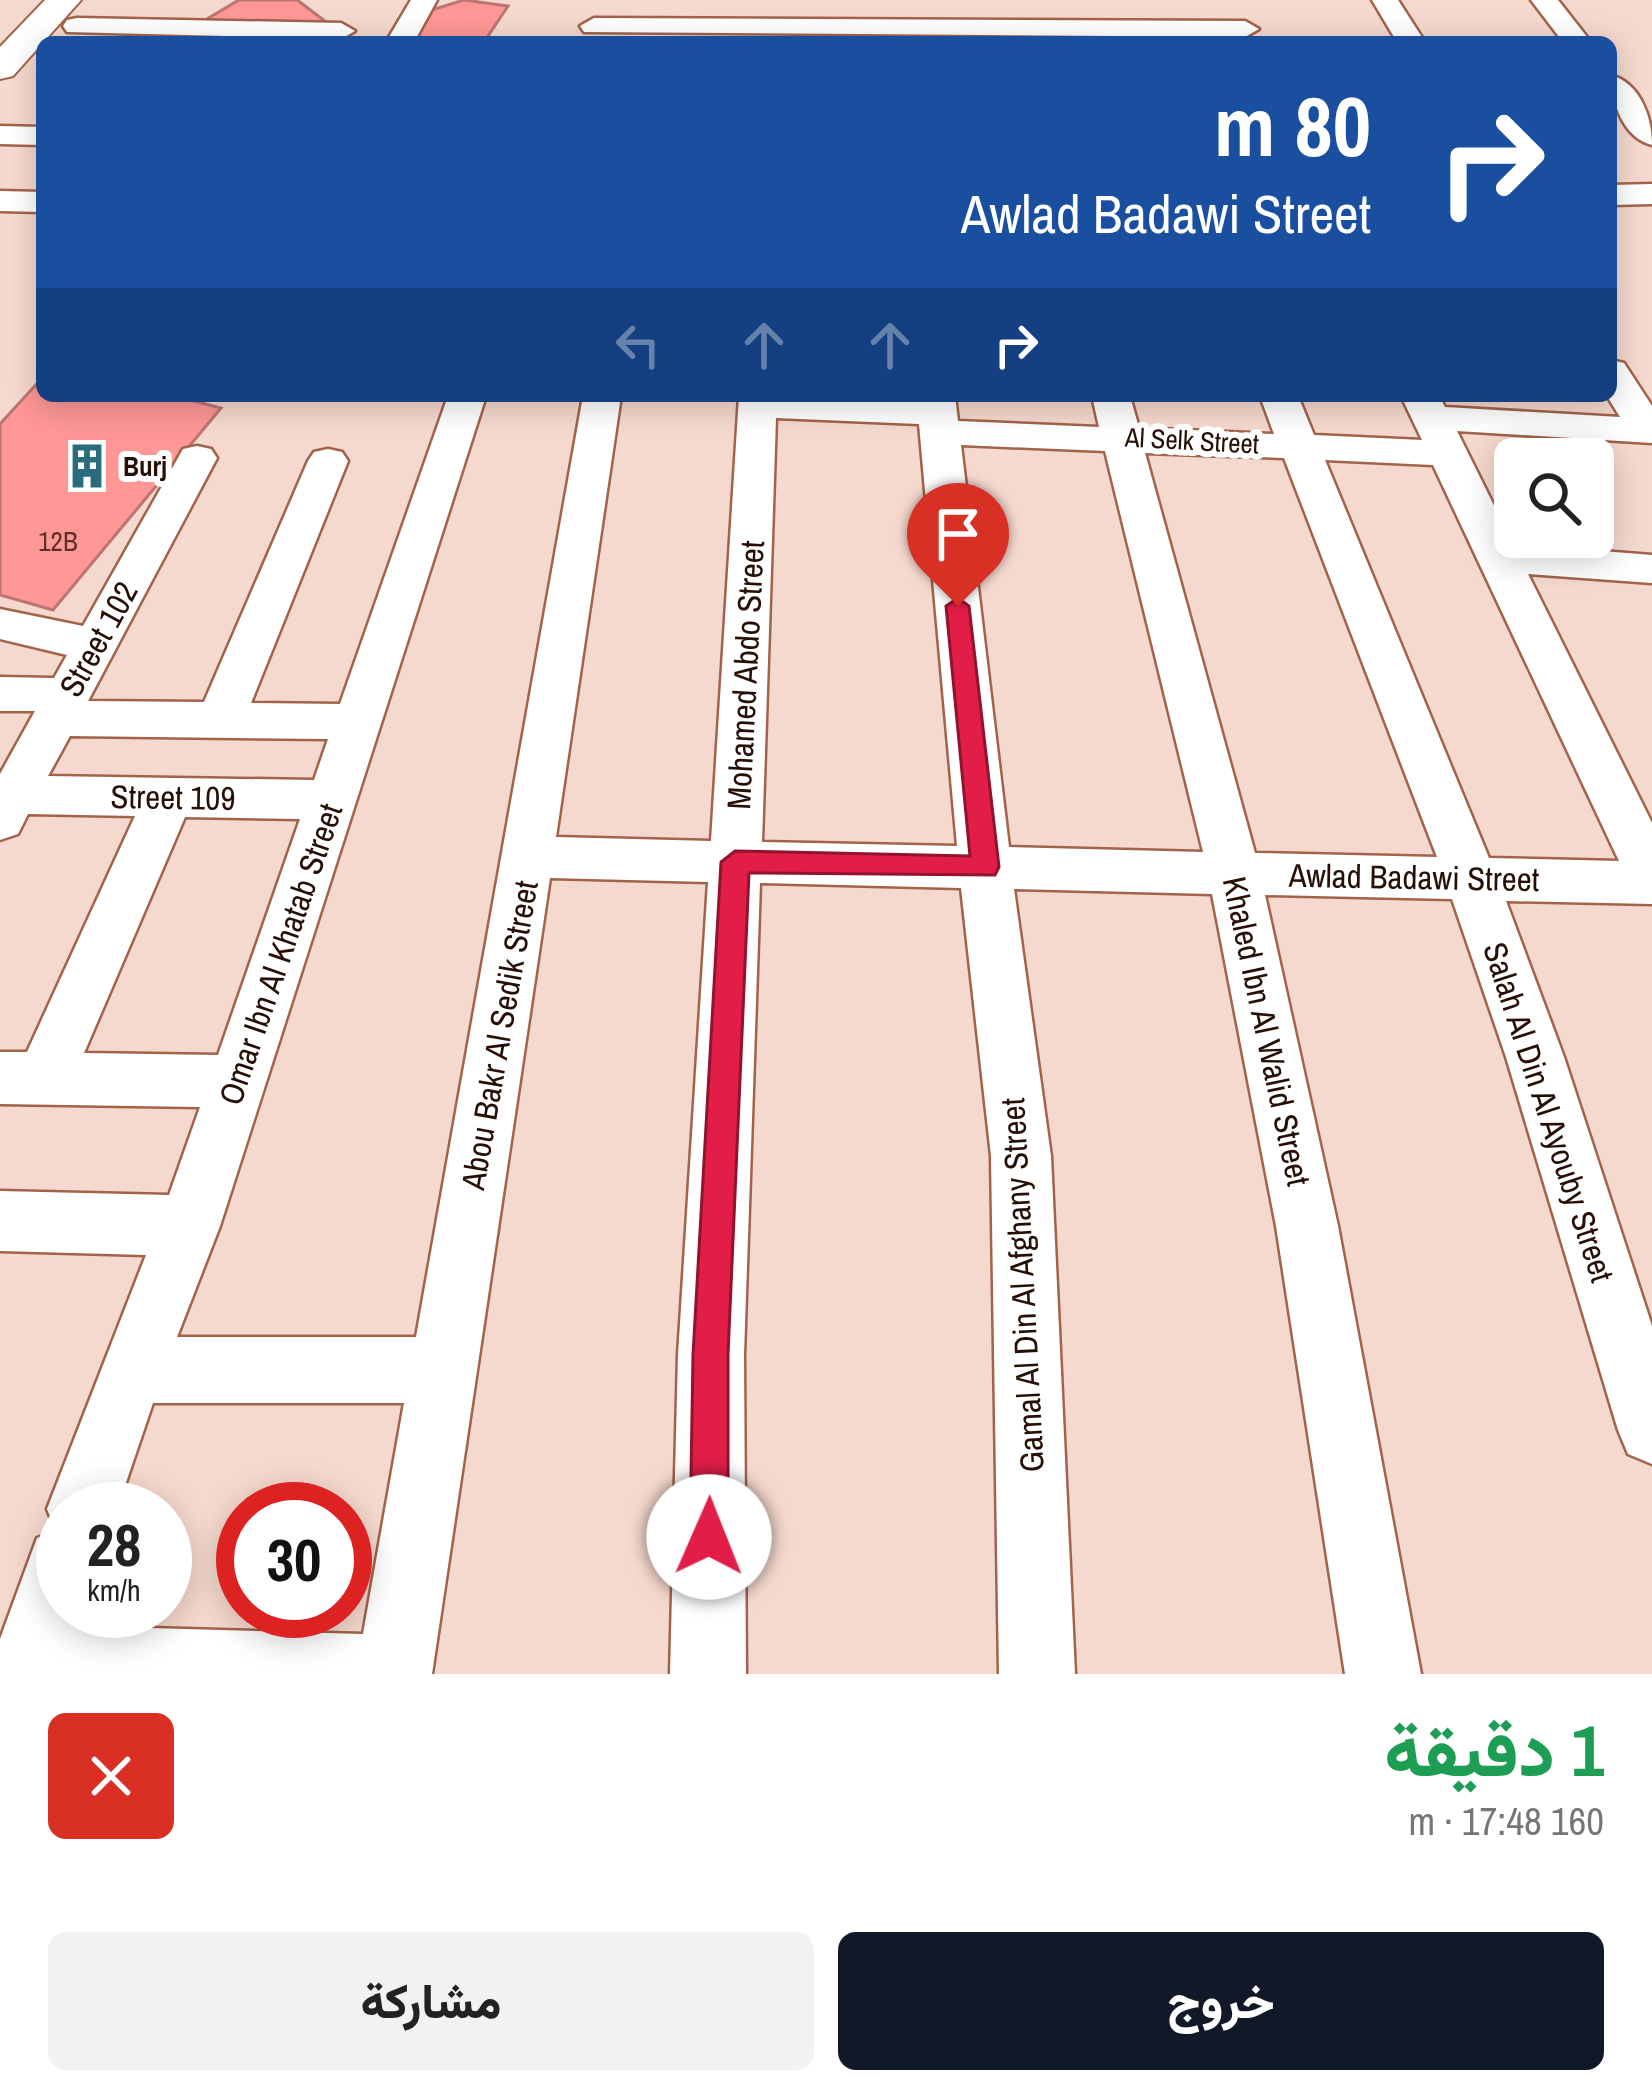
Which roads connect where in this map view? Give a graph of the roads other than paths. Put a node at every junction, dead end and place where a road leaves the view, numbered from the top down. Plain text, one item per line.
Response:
1 (361, 0) edge
2 (424, 0) edge
3 (1121, 0) edge
4 (1231, 0) edge
5 (1385, 0) edge
6 (1544, 0) edge
7 (76, 17) edge
8 (596, 23) edge
9 (663, 23) edge
10 (777, 23) edge
11 (899, 23) edge
12 (1022, 23) edge
13 (168, 35) edge
14 (1135, 35) edge
15 (1248, 35) edge
16 (48, 36) edge
17 (337, 36) edge
18 (403, 36) edge
19 (1407, 36) edge
20 (1572, 36) edge
21 (36, 44) edge
22 (0, 68) edge
23 (36, 72) edge
24 (1617, 88) edge
25 (1617, 92) edge
26 (1652, 92) edge
27 (0, 112) edge
28 (0, 135) edge
29 (36, 136) edge
30 (1652, 136) edge
31 (1652, 194) edge
32 (1617, 195) edge
33 (0, 201) edge
34 (36, 202) edge
35 (1617, 380) edge
36 (465, 402) edge
37 (601, 402) edge
38 (758, 402) edge
39 (772, 402) edge
40 (1281, 402) edge
41 (938, 414) edge
42 (1116, 416) edge
43 (1432, 422) edge
44 (1651, 434) edge
45 (1298, 446) junction
46 (197, 458) dead end
47 (328, 460) dead end
48 (1494, 551) edge
49 (1497, 558) edge
50 (1510, 558) edge
51 (1652, 569) edge
52 (0, 624) edge
53 (94, 645) junction
54 (0, 694) edge
55 (61, 706) junction
56 (220, 720) junction
57 (358, 722) junction
58 (169, 797) junction
59 (332, 800) junction
60 (6, 808) edge
61 (529, 857) junction
62 (735, 862) junction
63 (985, 867) junction
64 (1234, 873) junction
65 (1471, 878) junction
66 (1652, 879) edge
67 (22, 1078) edge
68 (237, 1081) junction
69 (0, 1221) edge
70 (189, 1226) junction
71 (130, 1370) junction
72 (445, 1370) junction
73 (1652, 1430) edge
74 (91, 1482) edge
75 (37, 1638) edge
76 (27, 1668) edge
77 (394, 1673) edge
78 (708, 1674) edge
79 (1037, 1674) edge
80 (1383, 1674) edge

1 - 17 street
2 - 18 street
3 - 14 street
4 - 15 street
5 - 19 street
6 - 20 street
7 - 13 street
7 - 16 street
8 - 9 street
9 - 10 street
10 - 11 street
11 - 12 street
12 - 14 street
13 - 17 street
14 - 15 street
21 - 22 street
23 - 27 street
24 - 26 street
25 - 30 street
28 - 29 street
31 - 32 street
33 - 34 street
35 - 44 street
36 - 57 street, Omar Ibn Al Khatab Street
37 - 61 street, Abou Bakr Al Sedik Street
38 - 62 street, Mohamed Abdo Street
39 - 41 street, Al Selk Street
40 - 45 street, Salah Al Din Al Ayouby Street
41 - 42 street, Al Selk Street
41 - 63 street, Gamal Al Din Al Afghany Street
42 - 45 street, Al Selk Street
42 - 64 street, Khaled Ibn Al Walid Street
43 - 44 street, Al Selk Street
43 - 45 street, Al Selk Street
43 - 48 street
45 - 65 street, Salah Al Din Al Ayouby Street
46 - 53 street, Street 102
47 - 56 street
49 - 66 street
50 - 51 street
52 - 53 street
53 - 55 street, Street 102
54 - 55 street
55 - 56 street
55 - 60 street, Street 102
56 - 57 street
57 - 59 street, Omar Ibn Al Khatab Street
58 - 59 street, Street 109
58 - 60 street, Street 109
58 - 67 street
59 - 68 street, Omar Ibn Al Khatab Street
61 - 62 street, Awlad Badawi Street
61 - 72 street, Abou Bakr Al Sedik Street
62 - 63 street, Awlad Badawi Street
62 - 78 street, Mohamed Abdo Street
63 - 64 street, Awlad Badawi Street
63 - 79 street, Gamal Al Din Al Afghany Street
64 - 65 street, Awlad Badawi Street
64 - 80 street, Khaled Ibn Al Walid Street
65 - 66 street, Awlad Badawi Street
65 - 73 street, Salah Al Din Al Ayouby Street
67 - 68 street
68 - 70 street, Omar Ibn Al Khatab Street
69 - 70 street
70 - 71 street, Omar Ibn Al Khatab Street
71 - 72 street
71 - 74 street, Omar Ibn Al Khatab Street
72 - 77 street, Abou Bakr Al Sedik Street
75 - 76 street
76 - 77 street

